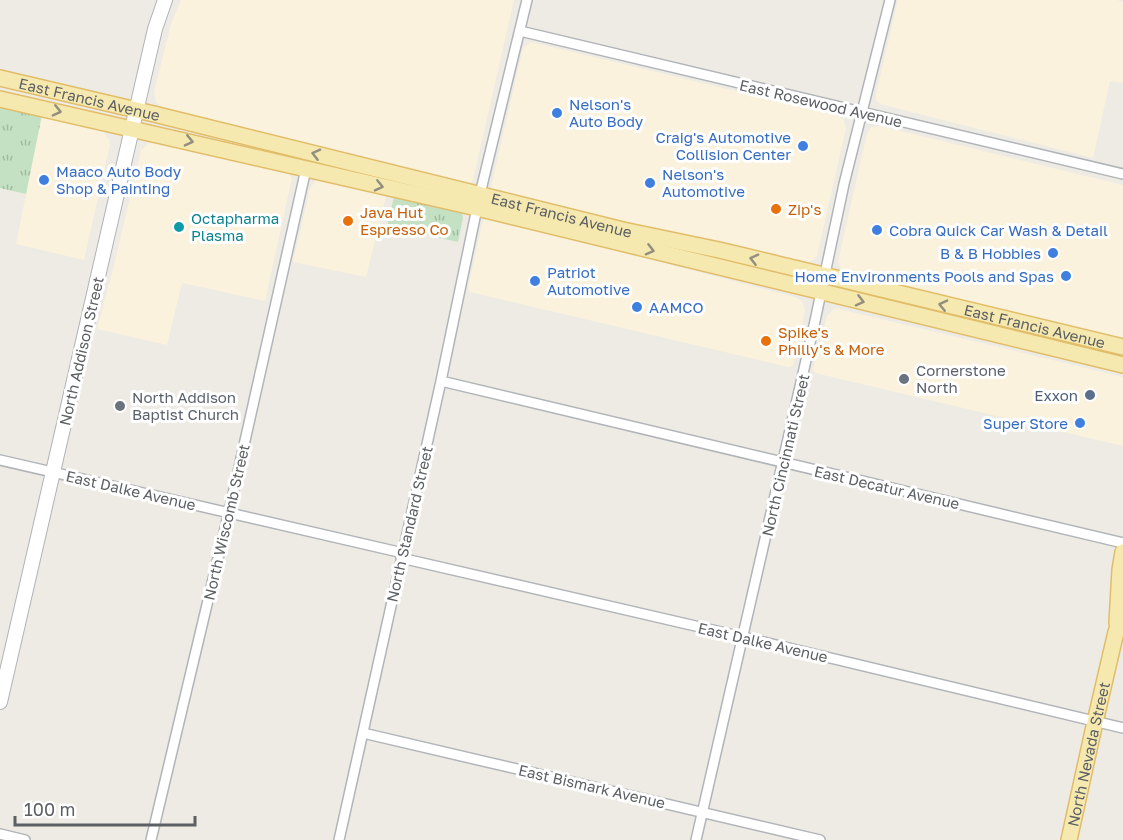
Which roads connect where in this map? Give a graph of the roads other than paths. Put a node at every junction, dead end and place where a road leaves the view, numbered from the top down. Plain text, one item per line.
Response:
1 (165, 0) edge
2 (526, 0) edge
3 (890, 0) edge
4 (520, 31) junction
5 (0, 78) edge
6 (0, 99) edge
7 (136, 110) junction
8 (862, 112) junction
9 (132, 128) junction
10 (306, 169) junction
11 (1123, 174) edge
12 (478, 201) junction
13 (822, 284) junction
14 (1123, 347) edge
15 (1123, 365) edge
16 (441, 381) junction
17 (0, 460) edge
18 (783, 462) junction
19 (53, 472) junction
20 (229, 512) junction
21 (1123, 543) edge
22 (1123, 552) edge
23 (402, 555) junction
24 (1123, 613) edge
25 (1116, 632) junction
26 (743, 637) junction
27 (0, 702) edge
28 (1095, 722) junction
29 (1123, 728) edge
30 (363, 733) junction
31 (702, 812) junction
32 (0, 834) edge
33 (25, 840) edge
34 (151, 840) edge
35 (339, 840) edge
36 (696, 840) edge
37 (820, 840) edge
38 (1069, 840) edge

1 - 7 street, North Addison Street
2 - 4 street, North Standard Street
3 - 8 street, North Cincinnati Street
4 - 8 street, East Rosewood Avenue
4 - 12 street, North Standard Street
5 - 7 main road, East Francis Avenue
6 -> 9 main road, East Francis Avenue
7 - 9 street, North Addison Street
12 -> 7 main road, East Francis Avenue
8 - 11 street, East Rosewood Avenue
8 - 13 street, North Cincinnati Street
9 -> 10 main road, East Francis Avenue
9 - 19 street, North Addison Street
10 -> 12 main road, East Francis Avenue
10 - 20 street, North Wiscomb Street
12 - 13 main road, East Francis Avenue
12 - 16 street, North Standard Street
14 -> 13 main road, East Francis Avenue
13 -> 15 main road, East Francis Avenue
13 - 18 street, North Cincinnati Street
16 - 18 street, East Decatur Avenue
16 - 23 street, North Standard Street
17 - 19 street, East Dalke Avenue
18 - 21 street, East Decatur Avenue
18 - 26 street, North Cincinnati Street
19 - 20 street, East Dalke Avenue
19 - 27 street, North Addison Street
20 - 23 street, East Dalke Avenue
20 - 34 street, North Wiscomb Street
22 - 25 main road, North Nevada Street
23 - 26 street, East Dalke Avenue
23 - 30 street, North Standard Street
24 - 25 main road, North Nevada Street
25 - 28 main road, North Nevada Street
26 - 28 street, East Dalke Avenue
26 - 31 street, North Cincinnati Street
28 - 29 street, East Dalke Avenue
28 - 38 main road, North Nevada Street
30 - 31 street, East Bismark Avenue
30 - 35 street, North Standard Street
31 - 36 street, North Cincinnati Street
31 - 37 street, East Bismark Avenue
32 - 33 street

